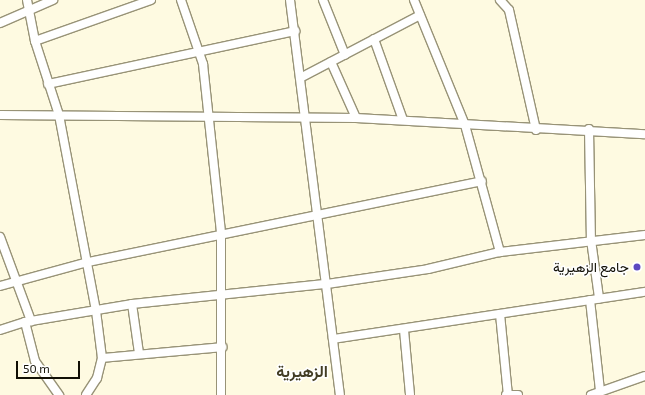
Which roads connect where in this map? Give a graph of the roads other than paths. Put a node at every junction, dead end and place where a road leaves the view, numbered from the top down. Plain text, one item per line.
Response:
1 (27, 0) edge
2 (53, 0) edge
3 (151, 0) edge
4 (182, 0) edge
5 (290, 0) edge
6 (323, 0) edge
7 (414, 0) edge
8 (500, 0) edge
9 (30, 10) junction
10 (420, 15) junction
11 (0, 23) edge
12 (295, 31) junction
13 (374, 39) junction
14 (35, 41) junction
15 (200, 50) junction
16 (345, 54) junction
17 (331, 62) junction
18 (302, 77) junction
19 (48, 84) junction
20 (59, 114) junction
21 (0, 115) edge
22 (306, 118) junction
23 (356, 118) junction
24 (209, 119) junction
25 (403, 120) junction
26 (465, 125) junction
27 (589, 129) junction
28 (536, 130) junction
29 (645, 134) edge
30 (482, 181) junction
31 (318, 214) junction
32 (221, 233) junction
33 (645, 235) edge
34 (0, 237) edge
35 (591, 240) junction
36 (500, 252) junction
37 (88, 262) junction
38 (17, 280) junction
39 (327, 284) junction
40 (0, 286) edge
41 (222, 292) junction
42 (645, 292) edge
43 (599, 298) junction
44 (590, 300) junction
45 (132, 304) junction
46 (96, 311) junction
47 (500, 314) junction
48 (28, 321) junction
49 (0, 330) edge
50 (404, 330) junction
51 (333, 340) junction
52 (224, 348) junction
53 (139, 353) junction
54 (102, 358) junction
55 (645, 376) edge
56 (600, 392) junction
57 (59, 395) edge
58 (86, 395) edge
59 (221, 395) edge
60 (340, 395) edge
61 (410, 395) edge
62 (507, 395) edge
63 (518, 395) edge
64 (591, 395) edge

1 - 9 street
2 - 9 street
3 - 14 street
4 - 15 street
5 - 12 street
6 - 16 street
7 - 10 street
8 - 28 street
9 - 11 street
9 - 14 street
10 - 13 street
10 - 26 street
12 - 15 street
12 - 18 street
13 - 16 street
13 - 25 street
14 - 19 street
15 - 19 street
15 - 24 street
16 - 17 street
17 - 18 street
17 - 23 street
18 - 22 street
19 - 20 street
20 - 21 street
20 - 24 street
20 - 37 street
22 - 23 street
22 - 24 street
22 - 31 street
23 - 25 street
24 - 32 street
25 - 26 street
26 - 28 street
26 - 30 street
27 - 28 street
27 - 29 street
27 - 35 street
30 - 31 street
30 - 36 street
31 - 32 street
31 - 39 street
32 - 37 street
32 - 41 street
33 - 35 street
34 - 38 street
35 - 36 street
35 - 43 street
36 - 39 street
37 - 38 street
37 - 46 street
38 - 40 street
38 - 48 street
39 - 41 street
39 - 51 street
41 - 45 street
41 - 52 street
42 - 43 street
43 - 44 street
44 - 47 street
44 - 56 street
45 - 46 street
45 - 53 street
46 - 48 street
46 - 54 street
47 - 50 street
47 - 62 street
48 - 49 street
48 - 57 street
50 - 51 street
50 - 61 street
51 - 60 street
52 - 53 street
52 - 59 street
53 - 54 street
54 - 58 street
55 - 56 street
56 - 64 street
62 - 63 street

